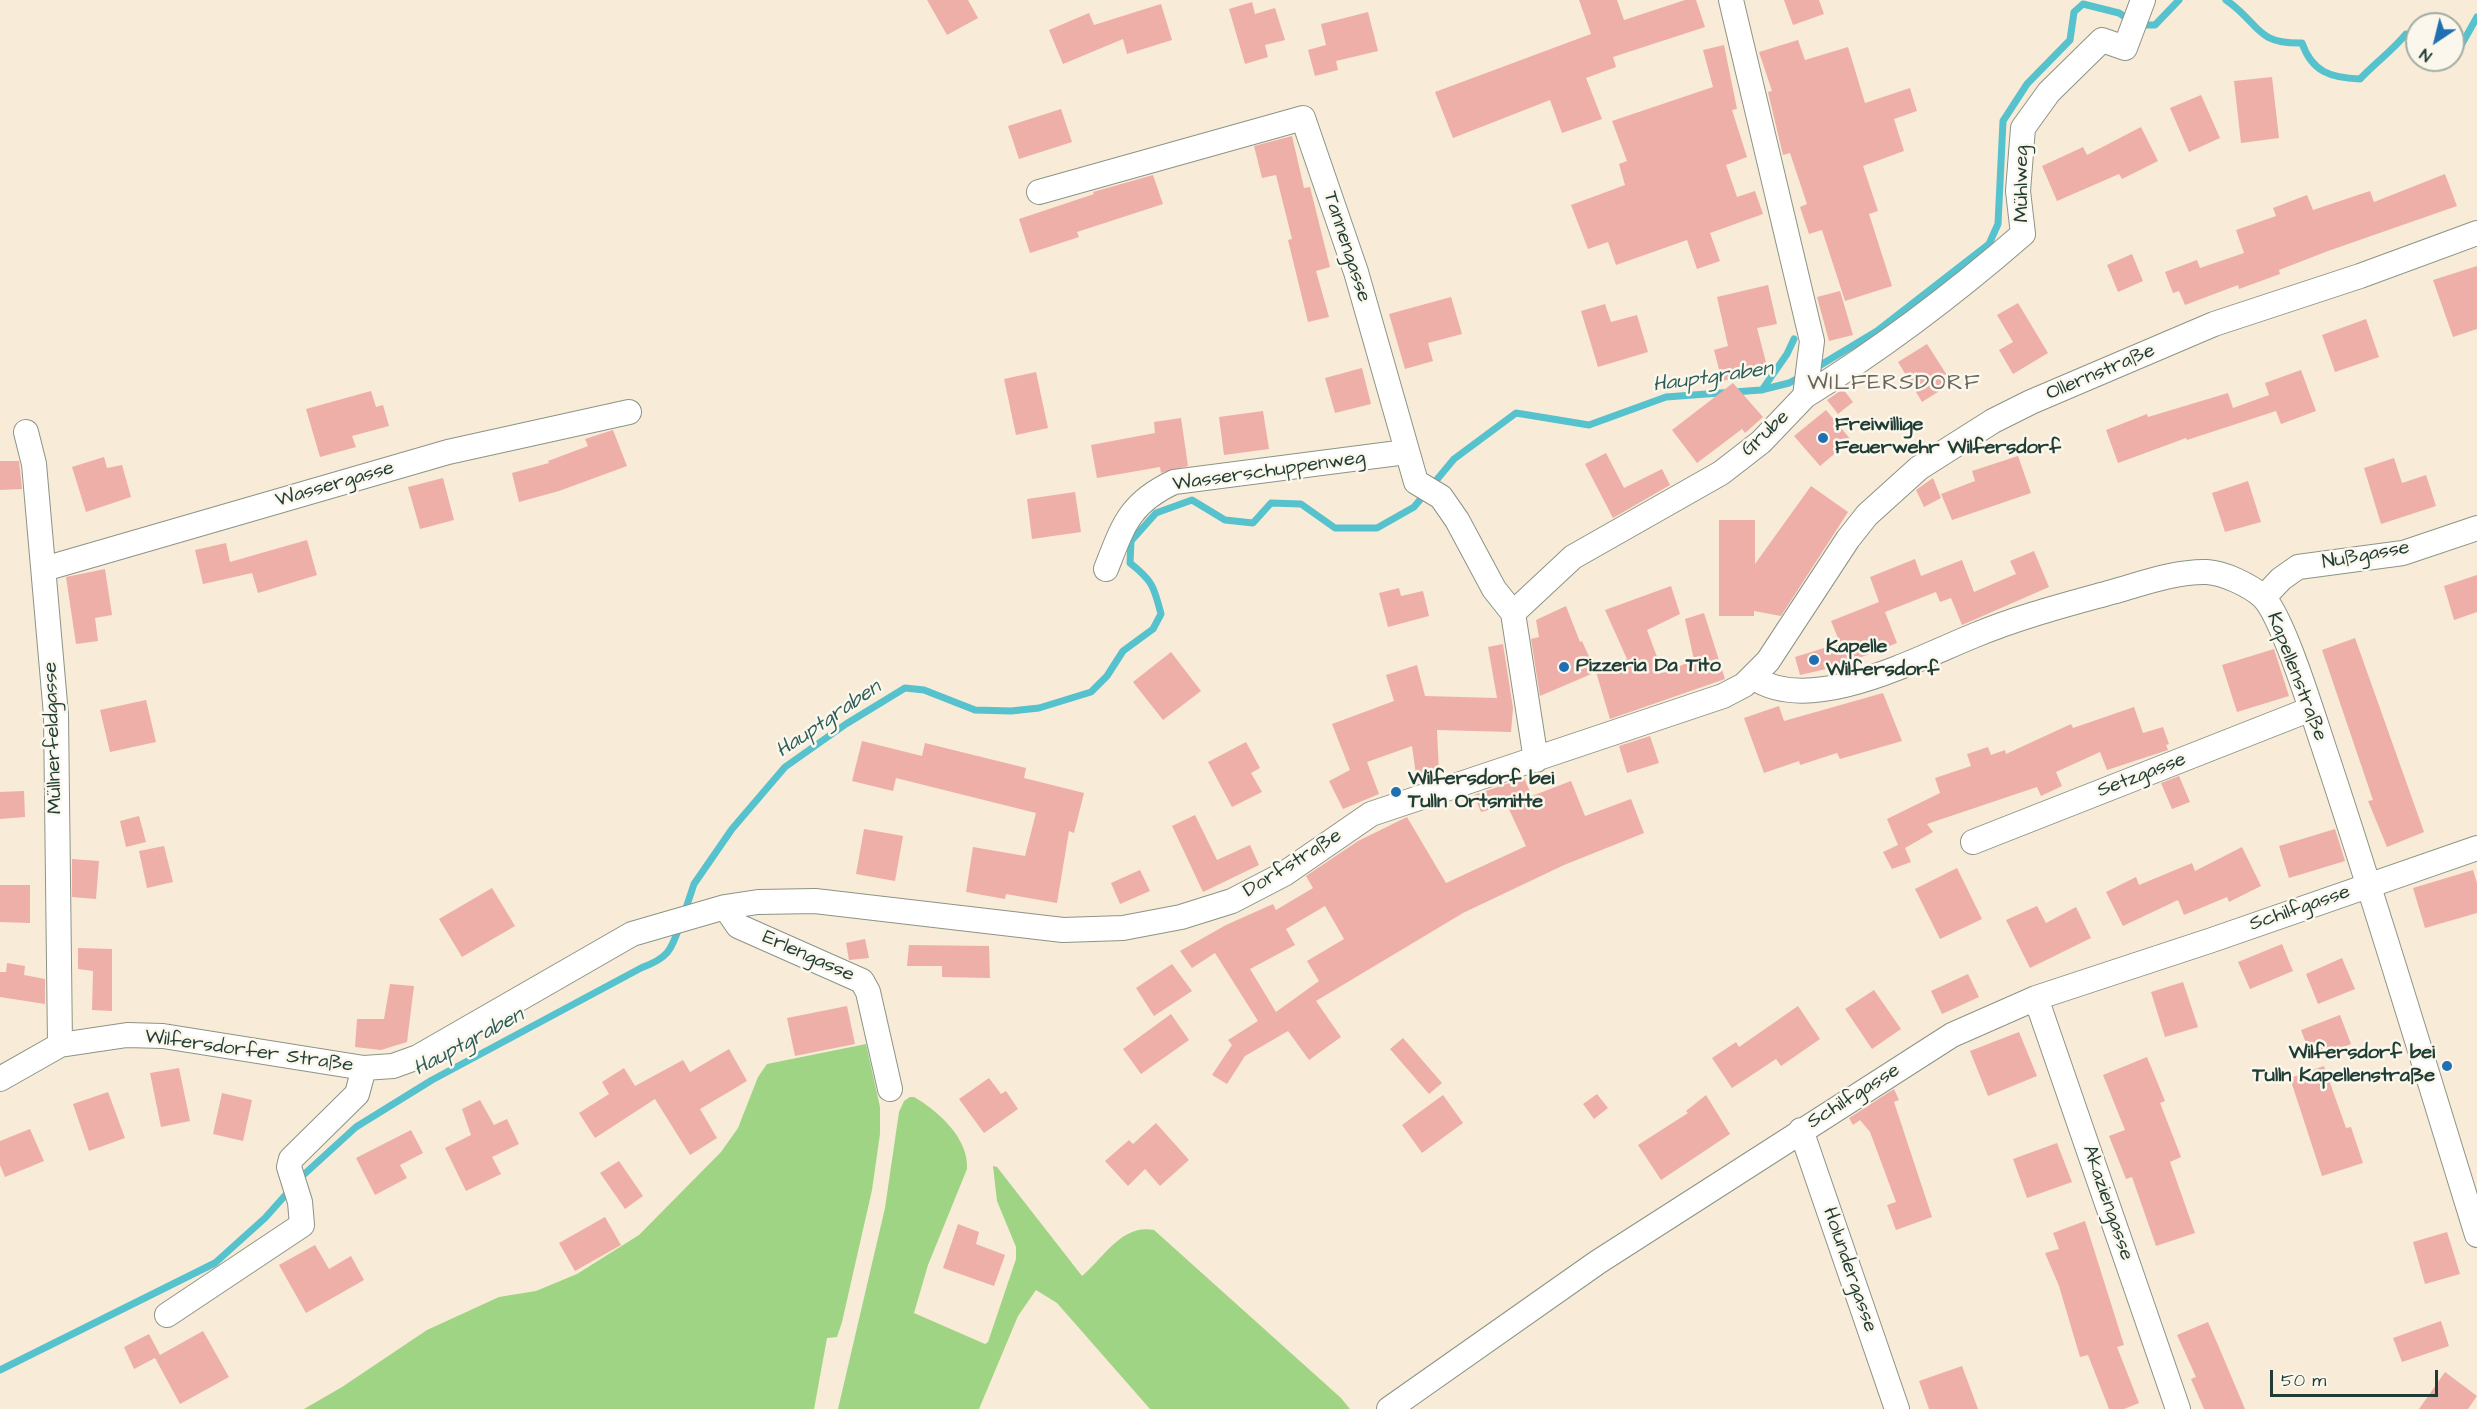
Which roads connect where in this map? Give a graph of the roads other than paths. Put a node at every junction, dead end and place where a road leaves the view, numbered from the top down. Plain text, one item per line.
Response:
1 (1731, 0) edge
2 (2141, 4) edge
3 (1038, 192) dead end
4 (2477, 232) edge
5 (1806, 390) junction
6 (629, 412) dead end
7 (27, 432) dead end
8 (1406, 452) junction
9 (2477, 528) edge
10 (44, 569) junction
11 (1106, 569) dead end
12 (2264, 597) junction
13 (1513, 614) junction
14 (1754, 678) junction
15 (2311, 709) junction
16 (1536, 760) junction
17 (1973, 842) dead end
18 (2477, 848) edge
19 (2370, 885) junction
20 (725, 907) junction
21 (632, 933) joint
22 (2036, 998) junction
23 (60, 1045) junction
24 (364, 1068) junction
25 (0, 1079) edge
26 (890, 1089) dead end
27 (1801, 1131) junction
28 (2477, 1235) edge
29 (167, 1315) dead end
30 (1389, 1409) edge
31 (1897, 1409) edge
32 (2178, 1409) edge

1 - 5 street
2 - 5 street, Mühlweg
3 - 8 street, Tannengasse
4 - 14 street, Ollernstraße
5 - 13 street, Grube
6 - 10 street, Wassergasse
7 - 10 street, Müllnerfeldgasse
8 - 11 street, Wasserschuppenweg
8 - 13 street, Tannengasse
9 - 12 street, Nußgasse
10 - 23 street, Müllnerfeldgasse
12 - 14 street, Kapellenstraße
12 - 15 street, Kapellenstraße
13 - 16 street
14 - 16 street, Dorfstraße
15 - 17 street, Setzgasse
15 - 19 street, Kapellenstraße
16 - 20 street, Dorfstraße
18 - 19 street, Schilfgasse
19 - 22 street, Schilfgasse
19 - 28 street, Kapellenstraße
20 - 21 street, Dorfstraße
20 - 26 street, Erlengasse
21 - 24 street, Wilfersdorfer Straße
22 - 27 street, Schilfgasse
22 - 32 street, Akaziengasse
23 - 24 street, Wilfersdorfer Straße
23 - 25 street, Wilfersdorfer Straße
24 - 29 street, Wilfersdorfer Straße
27 - 30 street, Schilfgasse
27 - 31 street, Holundergasse

